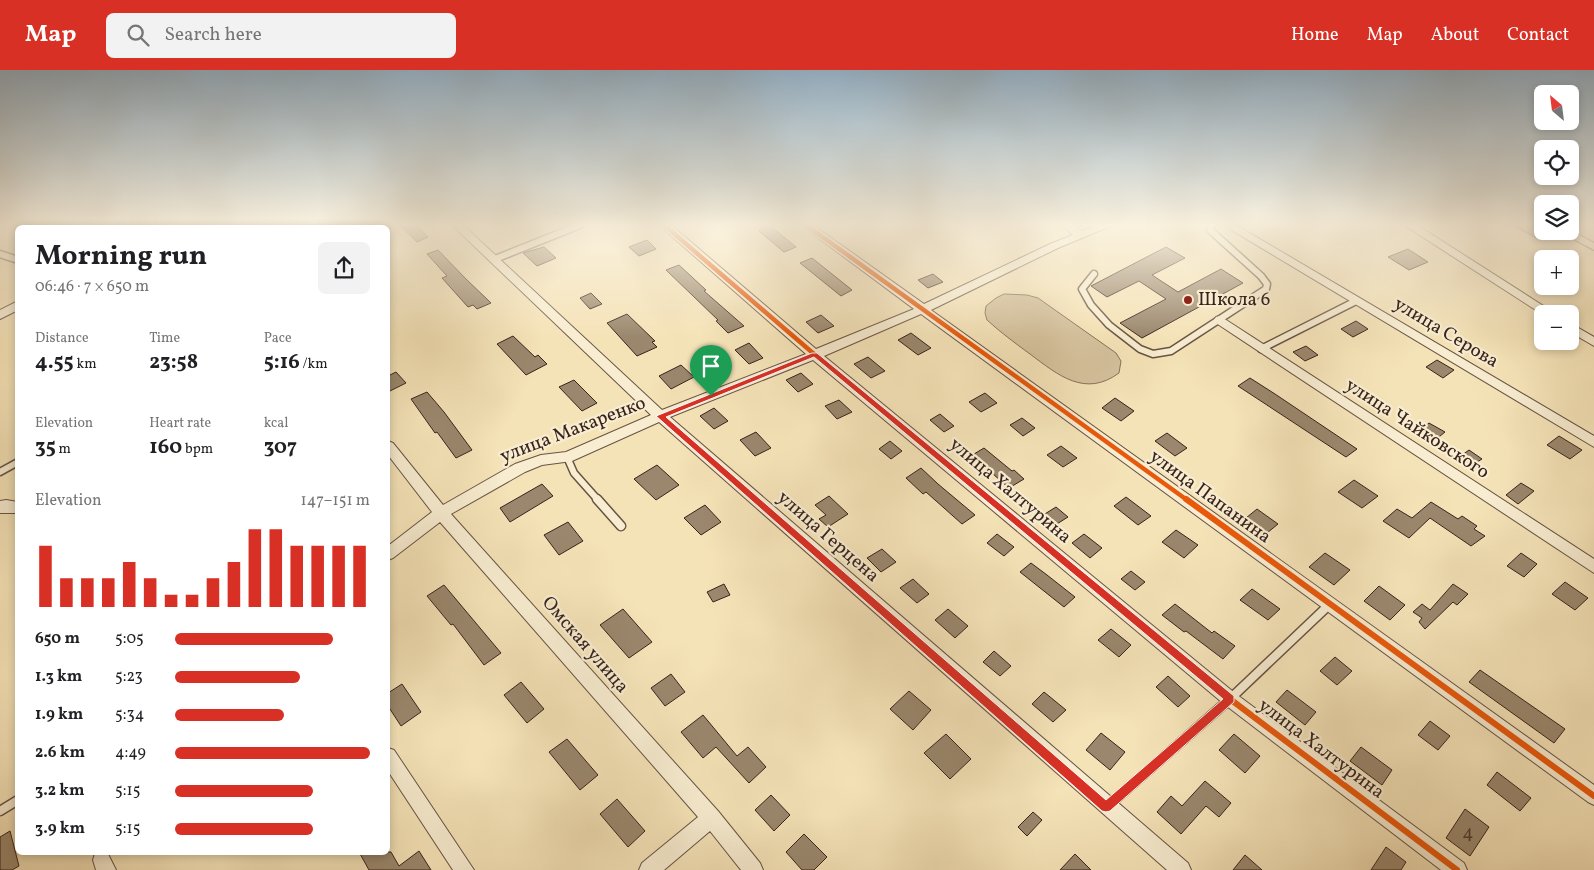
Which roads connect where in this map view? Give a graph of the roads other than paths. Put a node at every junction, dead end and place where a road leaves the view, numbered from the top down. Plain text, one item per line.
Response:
1 (499, 262) edge
2 (707, 262) edge
3 (858, 262) edge
4 (1020, 262) edge
5 (1245, 262) edge
6 (1291, 262) edge
7 (1468, 262) edge
8 (1094, 274) dead end
9 (1356, 301) junction
10 (1536, 305) edge
11 (15, 307) edge
12 (923, 309) junction
13 (0, 315) edge
14 (1220, 320) junction
15 (1579, 333) edge
16 (1594, 342) edge
17 (1261, 349) junction
18 (814, 354) junction
19 (660, 416) junction
20 (1594, 442) edge
21 (390, 449) edge
22 (567, 457) junction
23 (15, 464) edge
24 (0, 472) edge
25 (0, 508) edge
26 (15, 508) edge
27 (441, 513) junction
28 (621, 526) dead end
29 (390, 552) edge
30 (1594, 567) edge
31 (1330, 603) junction
32 (1230, 699) junction
33 (390, 759) edge
34 (1594, 796) edge
35 (15, 802) edge
36 (1106, 807) junction
37 (0, 811) edge
38 (711, 818) junction
39 (464, 870) edge
40 (649, 870) edge
41 (753, 870) edge
42 (1180, 870) edge
43 (1457, 870) edge

1 - 19 street, улица Герцена
2 - 18 street, улица Халтурина
3 - 12 street, улица Папанина
4 - 12 street, улица Макаренко
5 - 14 lane
6 - 9 street, улица Серова
7 - 10 street
8 - 14 lane
9 - 17 lane
9 - 20 street, улица Серова
11 - 13 street
12 - 18 street, улица Макаренко
12 - 31 street, улица Папанина
14 - 17 street, улица Чайковского
15 - 16 street
17 - 30 street, улица Чайковского
18 - 19 street, улица Макаренко
18 - 32 street, улица Халтурина
19 - 22 street, улица Макаренко
19 - 36 street, улица Герцена
21 - 27 street, Омская улица
22 - 27 street, улица Макаренко
22 - 28 lane
23 - 24 lane
25 - 26 street
27 - 29 street, улица Макаренко
27 - 38 street, Омская улица
31 - 32 lane
31 - 34 street, улица Папанина
32 - 36 lane
32 - 43 street, улица Халтурина
33 - 39 street
35 - 37 lane
36 - 42 street, улица Герцена
38 - 40 street
38 - 41 street, Омская улица

